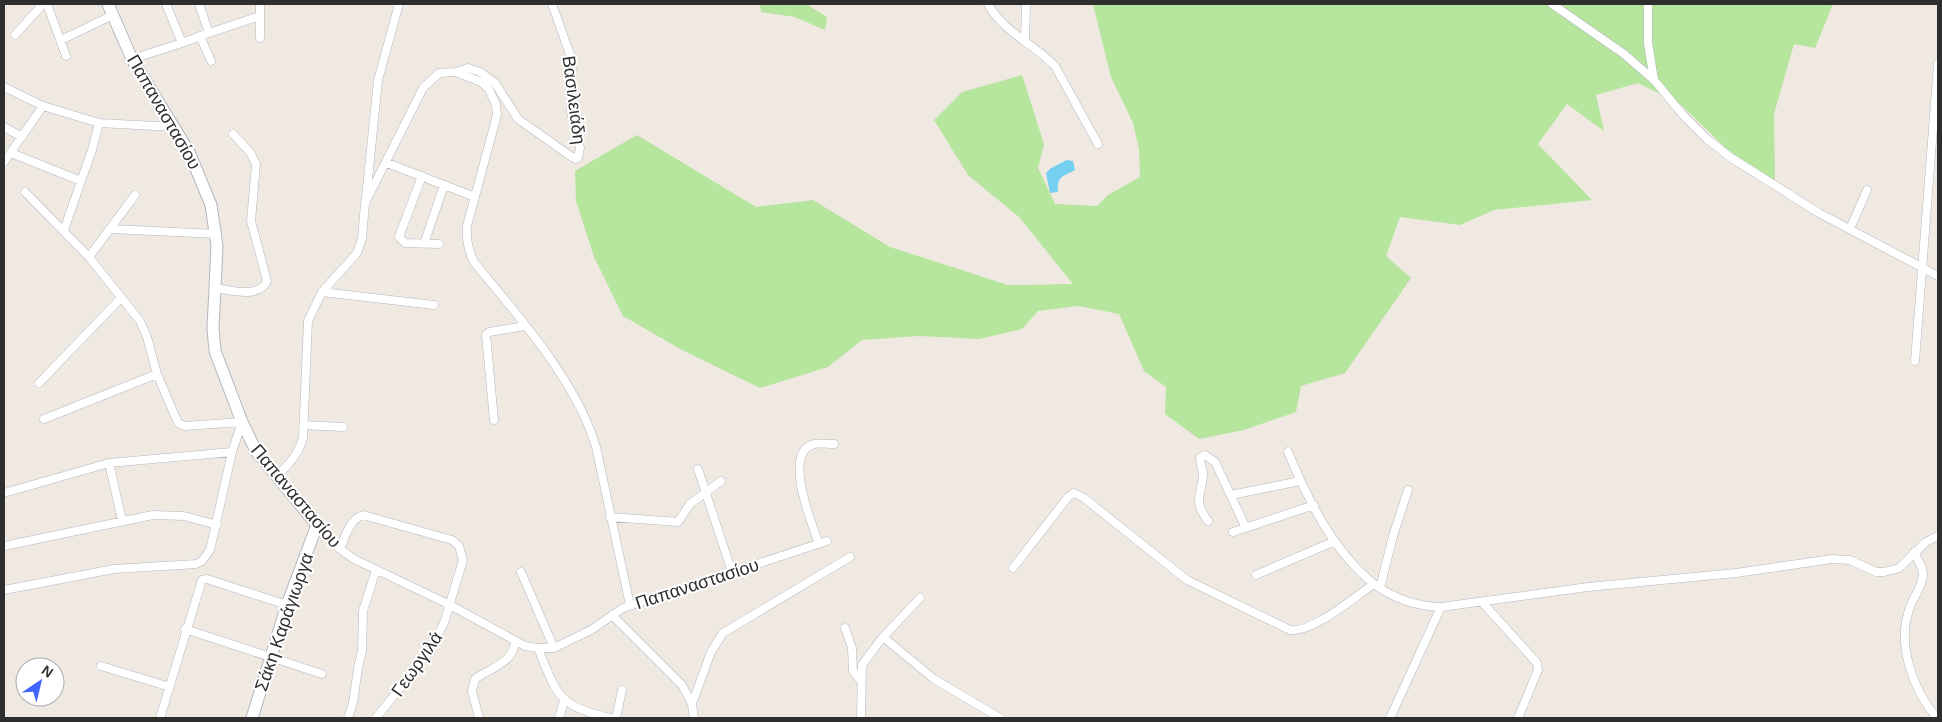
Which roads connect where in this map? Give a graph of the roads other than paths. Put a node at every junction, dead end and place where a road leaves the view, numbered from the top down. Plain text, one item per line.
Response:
1 (43, 4) edge
2 (47, 4) edge
3 (108, 4) edge
4 (166, 4) edge
5 (199, 4) edge
6 (260, 4) edge
7 (399, 4) edge
8 (552, 4) edge
9 (988, 4) edge
10 (1026, 4) edge
11 (1552, 4) edge
12 (1648, 4) edge
13 (113, 15) junction
14 (260, 16) junction
15 (209, 33) junction
16 (15, 35) dead end
17 (200, 36) junction
18 (260, 38) dead end
19 (61, 40) junction
20 (182, 42) junction
21 (1025, 42) junction
22 (66, 56) dead end
23 (132, 59) junction
24 (211, 61) dead end
25 (1938, 64) edge
26 (456, 72) junction
27 (1654, 80) junction
28 (4, 87) edge
29 (43, 106) junction
30 (99, 123) junction
31 (4, 127) edge
32 (176, 127) junction
33 (234, 134) dead end
34 (22, 137) junction
35 (1098, 144) dead end
36 (11, 153) junction
37 (4, 162) edge
38 (388, 163) junction
39 (422, 176) junction
40 (81, 181) junction
41 (444, 185) junction
42 (1868, 190) dead end
43 (25, 192) dead end
44 (135, 195) dead end
45 (475, 197) junction
46 (366, 204) junction
47 (111, 228) junction
48 (1850, 229) junction
49 (64, 230) junction
50 (216, 234) junction
51 (424, 244) junction
52 (439, 244) dead end
53 (89, 256) junction
54 (1922, 269) junction
55 (1938, 276) edge
56 (215, 288) junction
57 (322, 292) junction
58 (121, 298) junction
59 (434, 305) dead end
60 (525, 326) junction
61 (1915, 361) dead end
62 (157, 374) junction
63 (39, 383) dead end
64 (44, 419) dead end
65 (494, 420) dead end
66 (242, 422) junction
67 (303, 425) junction
68 (342, 427) dead end
69 (834, 444) dead end
70 (232, 452) junction
71 (1288, 452) dead end
72 (109, 463) junction
73 (698, 469) dead end
74 (277, 476) junction
75 (721, 481) dead end
76 (1300, 481) junction
77 (1408, 490) dead end
78 (4, 492) edge
79 (705, 494) junction
80 (1231, 495) junction
81 (1314, 505) junction
82 (610, 517) junction
83 (122, 520) junction
84 (1208, 521) dead end
85 (217, 525) junction
86 (317, 525) junction
87 (1246, 528) junction
88 (1233, 532) dead end
89 (1938, 536) edge
90 (827, 541) dead end
91 (1335, 541) junction
92 (819, 544) junction
93 (4, 546) edge
94 (340, 549) junction
95 (1914, 552) junction
96 (850, 557) dead end
97 (1013, 568) dead end
98 (376, 570) junction
99 (521, 572) dead end
100 (732, 572) junction
101 (1256, 575) dead end
102 (1377, 586) junction
103 (4, 590) edge
104 (920, 598) dead end
105 (1482, 602) junction
106 (287, 605) junction
107 (450, 605) junction
108 (630, 605) junction
109 (1441, 608) junction
110 (612, 614) junction
111 (845, 628) dead end
112 (186, 629) junction
113 (883, 637) junction
114 (515, 641) junction
115 (538, 648) junction
116 (554, 648) junction
117 (271, 657) junction
118 (101, 666) dead end
119 (322, 674) dead end
120 (861, 681) junction
121 (170, 687) junction
122 (622, 690) dead end
123 (564, 701) junction
124 (692, 704) junction
125 (160, 718) edge
126 (252, 718) edge
127 (348, 718) edge
128 (376, 718) edge
129 (478, 718) edge
130 (559, 718) edge
131 (610, 718) edge
132 (616, 718) edge
133 (694, 718) edge
134 (861, 718) edge
135 (1000, 718) edge
136 (1390, 718) edge
137 (1518, 718) edge
138 (1937, 718) edge

1 - 16 street
2 - 19 street
3 - 13 street, Παπαναστασίου
4 - 20 street
5 - 15 street
6 - 14 street
7 - 46 street
8 - 26 street, Βασιλειάδη
9 - 21 street
10 - 21 street
11 - 27 street
12 - 27 street
13 - 19 street
13 - 23 street, Παπαναστασίου
14 - 15 street
14 - 18 street
15 - 17 street
17 - 20 street
17 - 24 street
19 - 22 street
20 - 23 street
21 - 35 street
23 - 32 street, Παπαναστασίου
25 - 54 street
26 - 38 street
26 - 45 street
27 - 48 street
28 - 29 street
29 - 30 street
29 - 34 street
30 - 32 street
30 - 40 street
31 - 34 street
32 - 50 street, Παπαναστασίου
33 - 56 street
34 - 36 street
36 - 37 street
36 - 40 street
38 - 39 street
38 - 46 street
39 - 41 street
39 - 51 street
40 - 49 street
41 - 45 street
41 - 51 street
42 - 48 street
43 - 49 street
44 - 47 street
45 - 60 street
46 - 57 street
47 - 50 street
47 - 53 street
48 - 54 street
49 - 53 street
50 - 56 street, Παπαναστασίου
51 - 52 street
53 - 58 street
54 - 55 street
54 - 61 street
56 - 66 street, Παπαναστασίου
57 - 59 street
57 - 67 street
58 - 62 street
58 - 63 street
60 - 65 street
60 - 82 street
62 - 64 street
62 - 66 street
66 - 70 street
66 - 74 street, Παπαναστασίου
67 - 68 street
67 - 74 street
69 - 92 street
70 - 72 street
70 - 85 street
71 - 76 street
72 - 78 street
72 - 83 street
73 - 79 street
74 - 86 street, Παπαναστασίου
75 - 79 street
76 - 80 street
76 - 81 street
77 - 102 street
79 - 82 street
79 - 100 street
80 - 84 street
80 - 87 street
81 - 87 street
81 - 91 street
82 - 108 street
83 - 85 street
83 - 93 street
85 - 103 street
86 - 94 street, Παπαναστασίου
86 - 106 street, Σάκη Καράγιωργα
87 - 88 street
89 - 95 street
90 - 92 street, Παπαναστασίου
91 - 101 street
91 - 102 street
92 - 100 street, Παπαναστασίου
94 - 98 street, Παπαναστασίου
94 - 107 street, Γεωργιλά
95 - 105 street
95 - 138 street
96 - 124 street
97 - 102 street
98 - 107 street, Παπαναστασίου
98 - 127 street
99 - 116 street
100 - 108 street, Παπαναστασίου
102 - 109 street
104 - 113 street
105 - 109 street
105 - 137 street
106 - 112 street
106 - 117 street, Σάκη Καράγιωργα
107 - 114 street, Παπαναστασίου
107 - 128 street, Γεωργιλά
108 - 110 street, Παπαναστασίου
109 - 136 street
110 - 116 street, Παπαναστασίου
110 - 124 street
111 - 120 street
112 - 117 street
112 - 121 street
113 - 120 street
113 - 135 street
114 - 115 street, Παπαναστασίου
114 - 129 street
115 - 116 street, Παπαναστασίου
115 - 123 street
117 - 119 street
117 - 126 street, Σάκη Καράγιωργα
118 - 121 street
120 - 134 street
121 - 125 street
122 - 132 street
123 - 130 street
123 - 131 street
124 - 133 street

